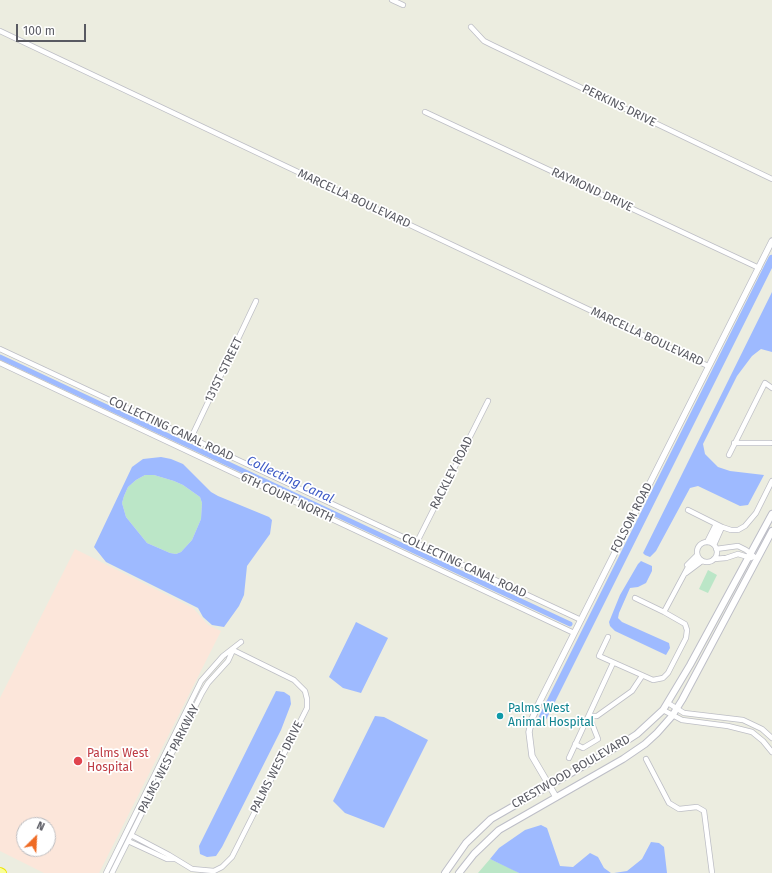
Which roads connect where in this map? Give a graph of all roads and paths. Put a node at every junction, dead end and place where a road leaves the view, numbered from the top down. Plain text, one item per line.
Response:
1 (392, 0) edge
2 (403, 5) dead end
3 (471, 27) dead end
4 (0, 31) edge
5 (425, 112) dead end
6 (772, 178) edge
7 (772, 241) edge
8 (759, 268) junction
9 (256, 301) dead end
10 (0, 349) edge
11 (0, 363) edge
12 (708, 366) junction
13 (772, 388) edge
14 (488, 401) dead end
15 (191, 438) junction
16 (734, 443) junction
17 (772, 443) edge
18 (729, 455) dead end
19 (772, 481) edge
20 (688, 510) dead end
21 (772, 514) edge
22 (719, 525) junction
23 (772, 531) edge
24 (416, 544) junction
25 (712, 545) junction
26 (750, 556) junction
27 (700, 558) junction
28 (714, 559) junction
29 (757, 559) junction
30 (635, 598) dead end
31 (664, 612) junction
32 (580, 620) junction
33 (574, 633) junction
34 (608, 637) dead end
35 (241, 642) dead end
36 (233, 650) junction
37 (614, 663) junction
38 (642, 676) junction
39 (668, 703) junction
40 (677, 708) junction
41 (663, 710) junction
42 (589, 716) junction
43 (672, 716) junction
44 (772, 738) edge
45 (575, 744) junction
46 (772, 752) edge
47 (569, 758) dead end
48 (646, 759) dead end
49 (549, 784) junction
50 (556, 797) junction
51 (131, 835) junction
52 (128, 841) junction
53 (174, 859) junction
54 (106, 873) edge
55 (112, 873) edge
56 (445, 873) edge
57 (459, 873) edge
58 (712, 873) edge

1 - 2 street
3 - 6 street, PERKINS DRIVE
4 - 12 street, MARCELLA BOULEVARD
5 - 8 street, RAYMOND DRIVE
7 - 8 street, FOLSOM ROAD
8 - 12 street, FOLSOM ROAD
9 - 15 street, 131ST STREET
10 - 15 street, COLLECTING CANAL ROAD
11 - 33 street, 6TH COURT NORTH
12 - 32 street, FOLSOM ROAD
13 - 16 street
14 - 24 street, RACKLEY ROAD
15 - 24 street, COLLECTING CANAL ROAD
16 - 17 street
16 - 18 street
19 - 22 street
20 - 22 street
21 - 26 main road, CRESTWOOD BOULEVARD
22 - 25 street
23 - 29 main road, CRESTWOOD BOULEVARD
24 - 32 street, COLLECTING CANAL ROAD
25 - 26 street
25 - 27 street
25 - 28 street
26 - 28 street
26 - 29 street
26 - 39 main road, CRESTWOOD BOULEVARD
27 - 28 street
27 - 31 street
29 - 40 main road, CRESTWOOD BOULEVARD
30 - 31 street
31 - 38 street
32 - 33 street, FOLSOM ROAD
33 - 49 street, FOLSOM ROAD
34 - 37 street
35 - 36 street, PALMS WEST PARKWAY
36 - 51 street, PALMS WEST PARKWAY
36 - 53 street, PALMS WEST DRIVE
36 - 54 street, PALMS WEST PARKWAY
37 - 38 street
37 - 42 street
38 - 42 street
39 - 40 street
39 - 41 main road, CRESTWOOD BOULEVARD
40 - 43 main road, CRESTWOOD BOULEVARD
40 - 44 street
41 - 43 street
41 - 49 main road, CRESTWOOD BOULEVARD
42 - 45 street
42 - 45 street
43 - 46 street
43 - 50 main road, CRESTWOOD BOULEVARD
45 - 47 street
48 - 58 street
49 - 50 street, FOLSOM ROAD
49 - 56 main road, CRESTWOOD BOULEVARD
50 - 57 main road, CRESTWOOD BOULEVARD
51 - 52 street, PALMS WEST PARKWAY
51 - 53 street, PALMS WEST DRIVE
52 - 53 street, PALMS WEST DRIVE
52 - 55 street, PALMS WEST PARKWAY

